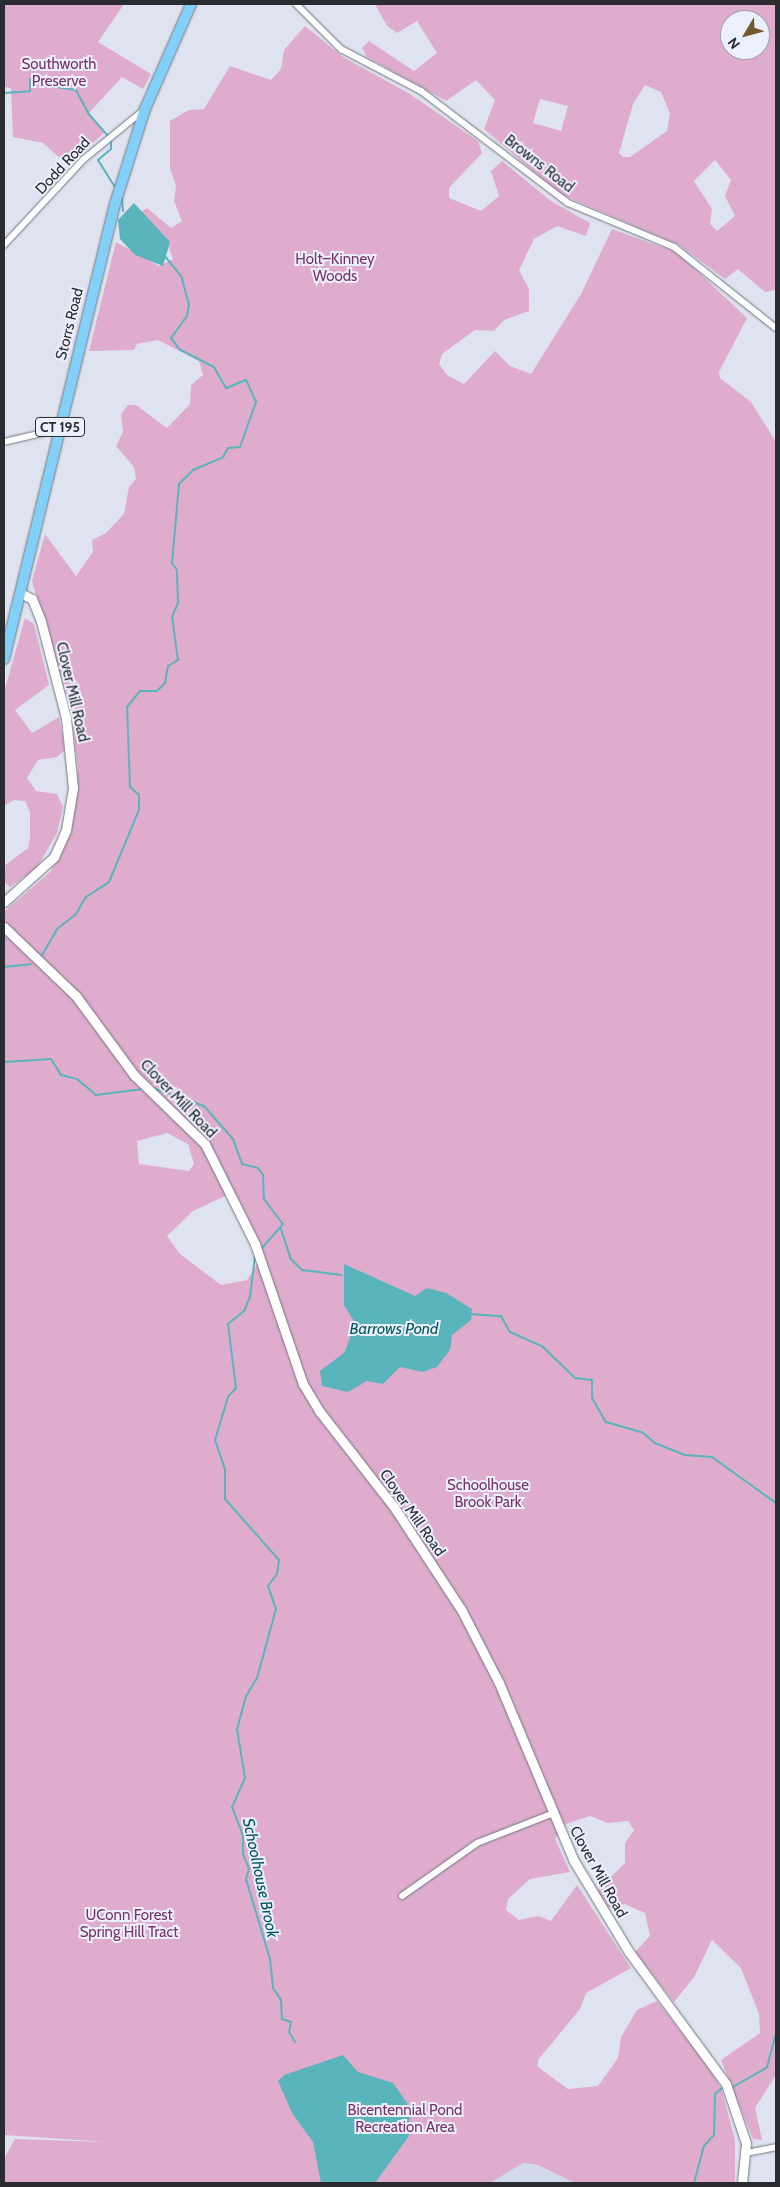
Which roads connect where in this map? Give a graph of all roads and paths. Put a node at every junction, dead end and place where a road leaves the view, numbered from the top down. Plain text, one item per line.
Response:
1 (191, 4) edge
2 (296, 4) edge
3 (145, 109) junction
4 (4, 245) edge
5 (776, 328) edge
6 (60, 429) junction
7 (4, 442) edge
8 (20, 593) junction
9 (4, 659) edge
10 (4, 902) edge
11 (4, 928) edge
12 (551, 1814) junction
13 (402, 1896) dead end
14 (776, 2147) edge
15 (746, 2153) junction
16 (742, 2183) edge

1 - 3 main road, Storrs Road / CT 195
2 - 5 street, Browns Road
3 - 4 street, Dodd Road
3 - 6 main road, Storrs Road / CT 195
6 - 7 street
6 - 8 main road, Storrs Road / CT 195
8 - 9 main road, Storrs Road / CT 195
8 - 10 street, Clover Mill Road
11 - 12 street, Clover Mill Road
12 - 13 street
12 - 15 street, Clover Mill Road
14 - 15 street
15 - 16 street, Clover Mill Road

